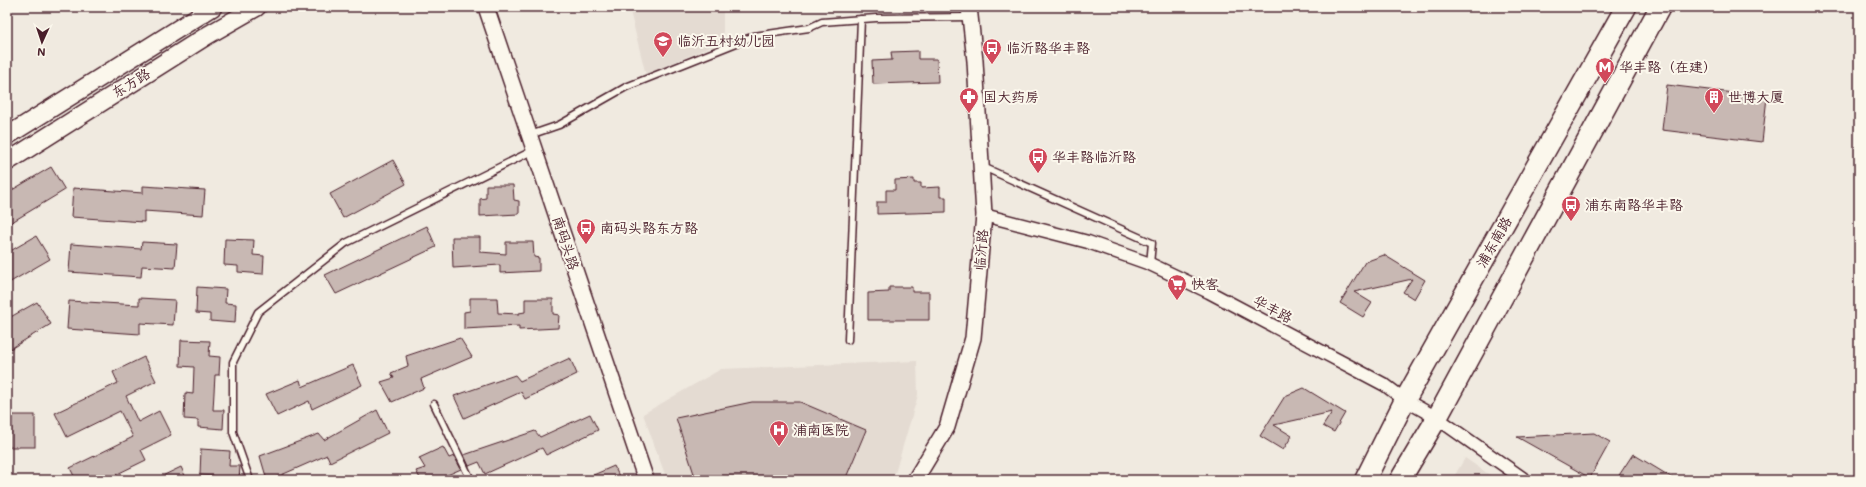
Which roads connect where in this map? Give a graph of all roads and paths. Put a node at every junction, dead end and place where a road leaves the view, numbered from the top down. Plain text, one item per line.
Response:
1 (213, 7) edge
2 (257, 7) edge
3 (486, 7) edge
4 (1626, 7) edge
5 (1660, 7) edge
6 (970, 12) edge
7 (860, 19) junction
8 (7, 136) edge
9 (533, 142) junction
10 (7, 162) edge
11 (981, 165) junction
12 (984, 215) junction
13 (1150, 264) junction
14 (848, 340) dead end
15 (1405, 400) junction
16 (434, 404) dead end
17 (1437, 418) junction
18 (250, 480) edge
19 (471, 480) edge
20 (646, 480) edge
21 (916, 480) edge
22 (1365, 480) edge
23 (1400, 480) edge
24 (1524, 480) edge

1 - 8 main road, 东方路
2 - 10 main road, 东方路
3 - 9 street, 南码头路
4 - 15 main road, 浦东南路
5 - 17 main road
6 - 7 lane
6 - 11 street, 临沂路
7 - 9 lane
7 - 14 lane
9 - 18 lane
9 - 20 street, 南码头路
11 - 12 street, 临沂路
11 - 13 lane
12 - 13 street, 华丰路
12 - 21 street, 临沂路
13 - 15 street, 华丰路
15 - 17 street, 华丰路
15 - 22 main road, 浦东南路
16 - 19 lane
17 - 23 main road
17 - 24 street, 华丰路

